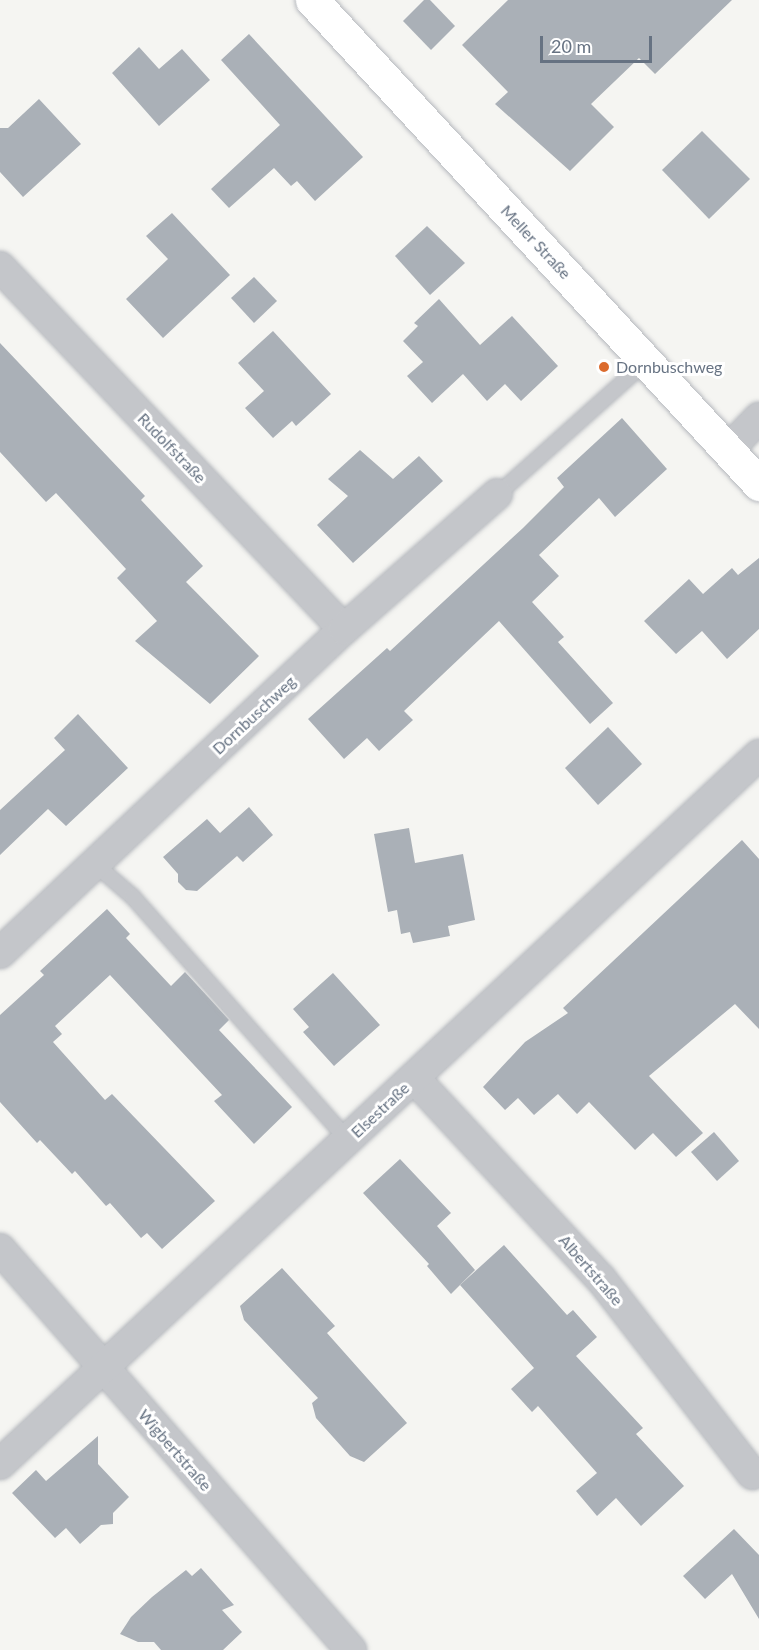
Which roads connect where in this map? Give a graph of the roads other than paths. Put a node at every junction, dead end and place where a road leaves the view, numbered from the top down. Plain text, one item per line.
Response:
1 (312, 0) edge
2 (0, 267) edge
3 (646, 361) junction
4 (759, 418) edge
5 (728, 450) junction
6 (759, 484) edge
7 (497, 494) joint
8 (344, 629) junction
9 (759, 755) edge
10 (95, 864) junction
11 (0, 953) edge
12 (415, 1079) junction
13 (348, 1140) junction
14 (0, 1249) edge
15 (103, 1368) junction
16 (0, 1464) edge
17 (752, 1474) dead end
18 (351, 1650) edge

1 - 3 main road, Meller Straße
2 - 8 street, Rudolfstraße
3 - 5 main road, Meller Straße
3 - 7 lane, Dornbuschweg
4 - 5 street
5 - 6 main road, Meller Straße
7 - 8 street, Dornbuschweg
8 - 10 street, Dornbuschweg
9 - 12 street, Elsestraße
10 - 11 street, Dornbuschweg
10 - 13 lane
12 - 13 street, Elsestraße
12 - 17 street, Albertstraße
13 - 15 street, Elsestraße
14 - 15 street, Wigbertstraße
15 - 16 street, Elsestraße
15 - 18 street, Wigbertstraße

